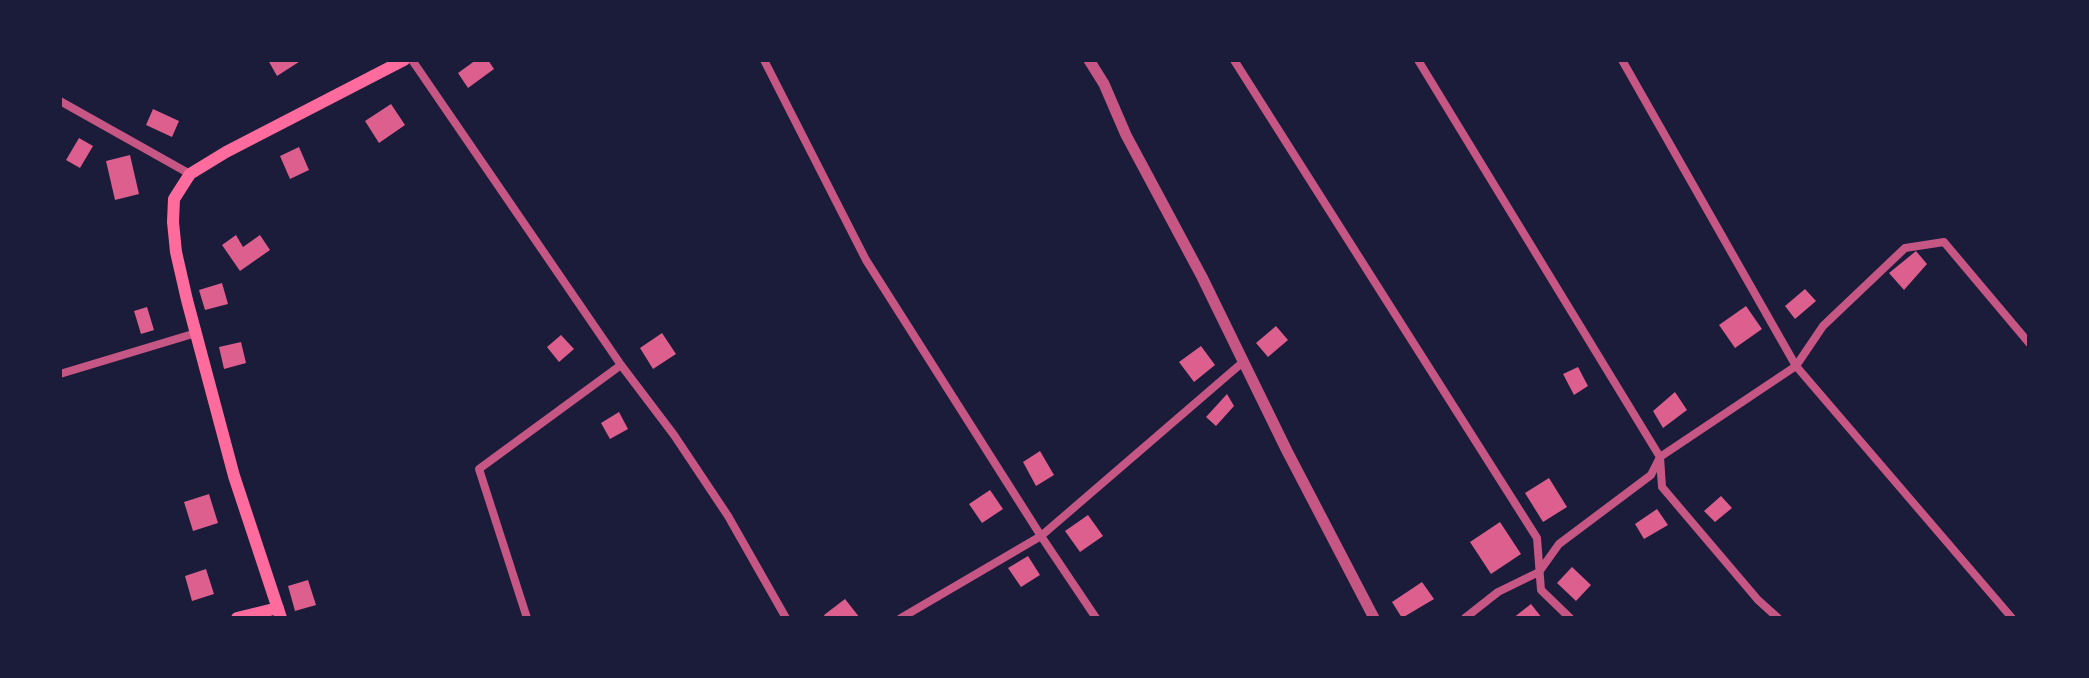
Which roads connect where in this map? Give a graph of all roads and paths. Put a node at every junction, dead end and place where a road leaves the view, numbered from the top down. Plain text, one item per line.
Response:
1 (404, 60) edge
2 (412, 60) edge
3 (764, 60) edge
4 (1089, 60) edge
5 (1234, 60) edge
6 (1418, 60) edge
7 (1622, 60) edge
8 (60, 101) edge
9 (190, 174) junction
10 (196, 333) junction
11 (2029, 343) edge
12 (1243, 362) junction
13 (621, 365) junction
14 (1796, 366) junction
15 (60, 374) edge
16 (1660, 457) junction
17 (1041, 536) junction
18 (1539, 572) junction
19 (279, 613) edge
20 (237, 618) edge
21 (527, 618) edge
22 (786, 618) edge
23 (901, 618) edge
24 (1096, 618) edge
25 (1374, 618) edge
26 (1465, 618) edge
27 (1570, 618) edge
28 (1778, 618) edge
29 (2012, 618) edge

1 - 9 main road
2 - 13 street
3 - 17 street
4 - 12 street
5 - 18 street
6 - 16 street
7 - 14 street
8 - 9 street
9 - 10 main road
10 - 15 street
10 - 19 main road
11 - 14 street
12 - 17 street
12 - 25 street
13 - 21 street
13 - 22 street
14 - 16 street
14 - 29 street
16 - 18 street
16 - 28 street
17 - 23 street
17 - 24 street
18 - 26 street
18 - 27 street
19 - 20 main road

